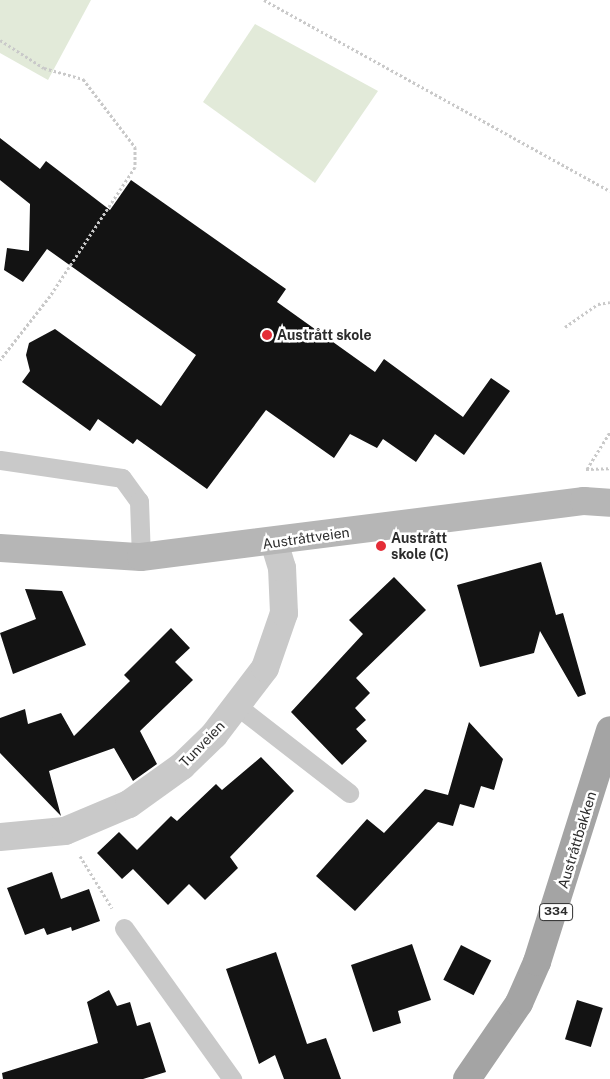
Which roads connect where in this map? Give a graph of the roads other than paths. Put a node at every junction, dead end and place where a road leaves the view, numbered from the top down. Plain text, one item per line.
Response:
1 (0, 460) edge
2 (610, 503) edge
3 (274, 542) junction
4 (0, 548) edge
5 (141, 557) junction
6 (237, 706) junction
7 (610, 730) edge
8 (349, 793) dead end
9 (0, 837) edge
10 (124, 928) road end
11 (232, 1079) edge
12 (468, 1079) edge

1 - 5 lane
2 - 3 main road, Austråttveien
3 - 5 main road, Austråttveien
3 - 6 street, Tunveien
4 - 5 main road, Austråttveien
6 - 8 lane
6 - 9 street, Tunveien
7 - 12 main road, Austråttbakken / 334
10 - 11 lane

